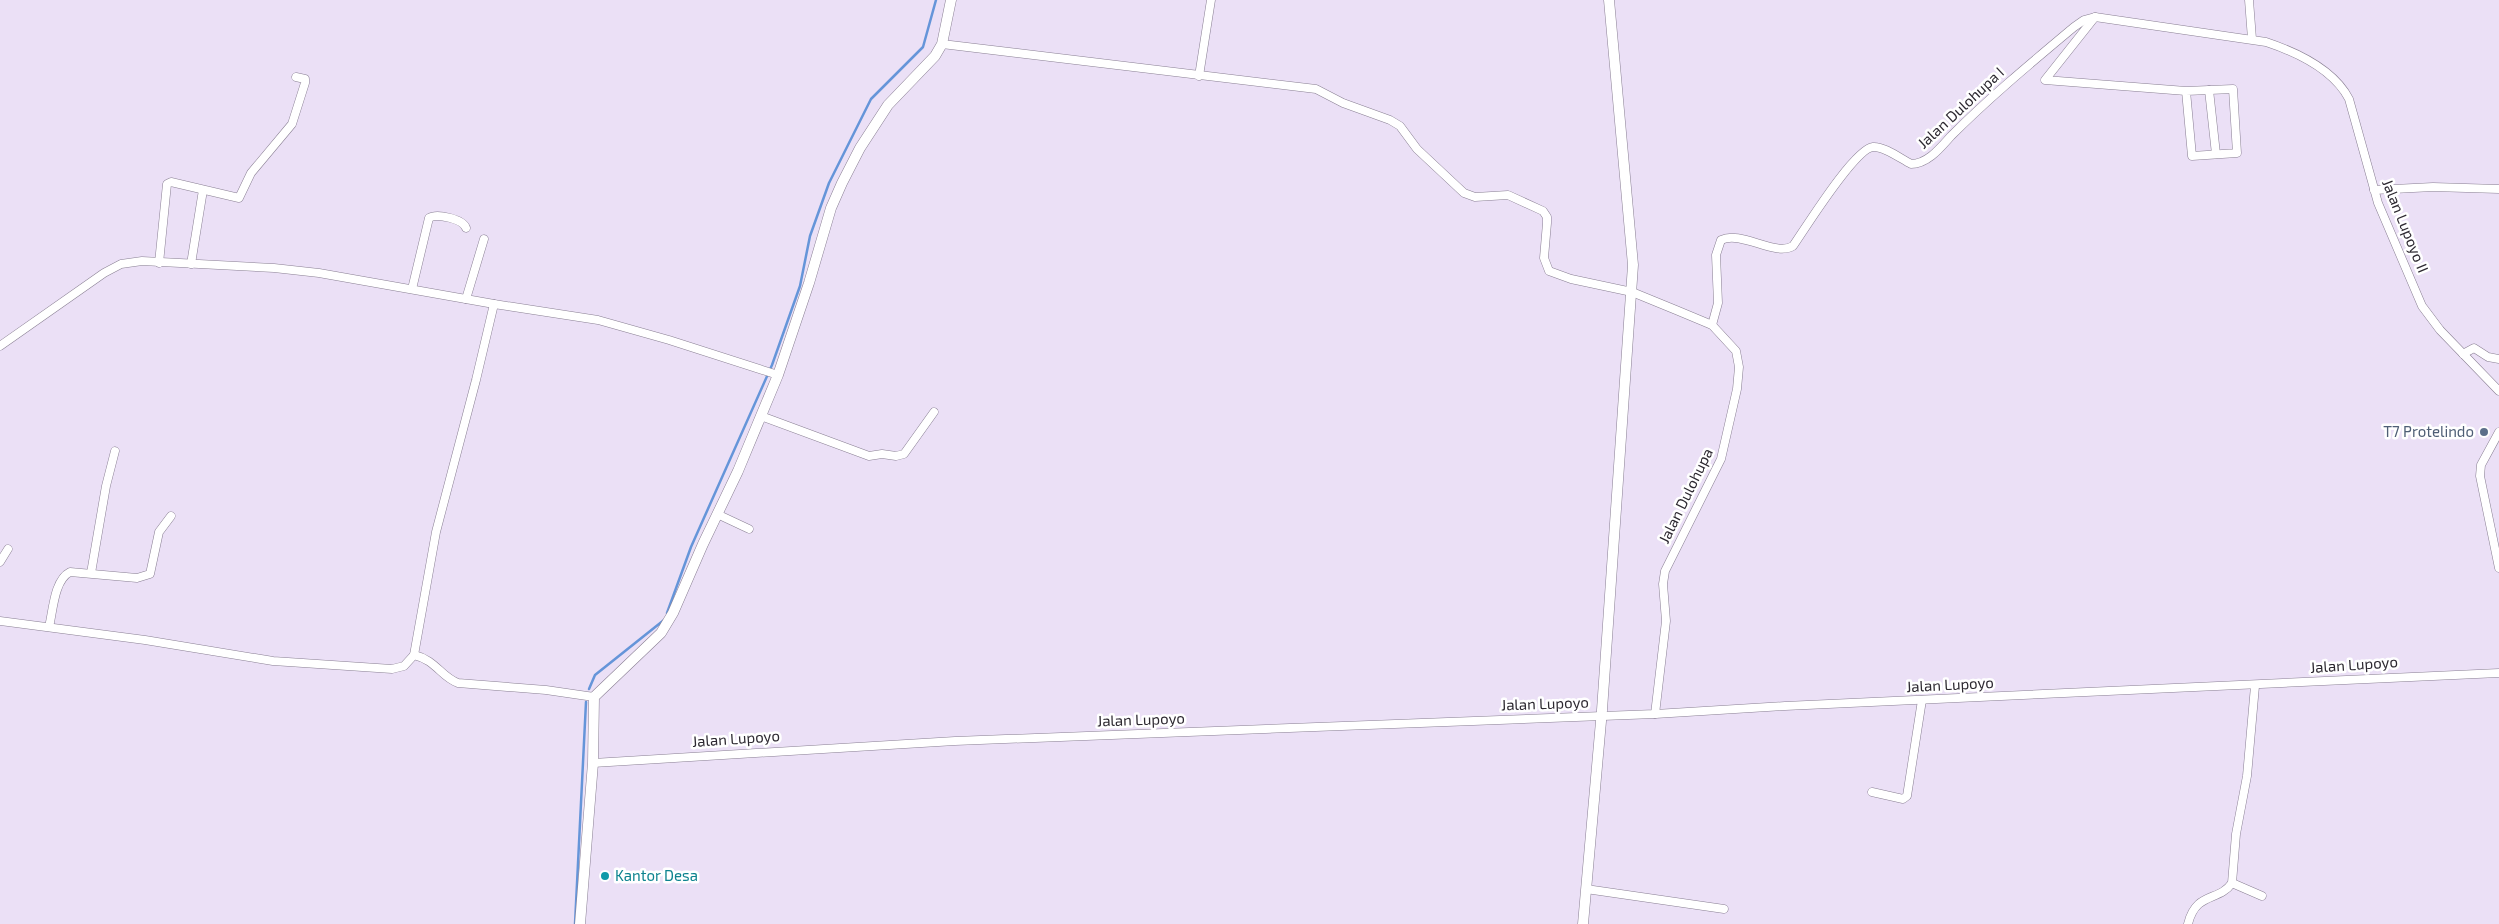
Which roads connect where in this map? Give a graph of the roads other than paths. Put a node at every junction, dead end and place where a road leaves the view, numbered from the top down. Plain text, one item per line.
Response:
1 (951, 0) edge
2 (1211, 0) edge
3 (1609, 0) edge
4 (2249, 0) edge
5 (2095, 17) junction
6 (2252, 39) junction
7 (942, 44) junction
8 (1199, 76) junction
9 (296, 77) dead end
10 (2209, 90) junction
11 (2186, 91) junction
12 (2216, 154) junction
13 (2499, 189) edge
14 (203, 190) junction
15 (2374, 190) junction
16 (466, 228) dead end
17 (484, 239) dead end
18 (159, 263) junction
19 (191, 264) junction
20 (412, 289) junction
21 (1632, 292) junction
22 (466, 299) junction
23 (494, 304) junction
24 (1712, 325) junction
25 (0, 346) edge
26 (2464, 354) junction
27 (2499, 360) edge
28 (772, 373) junction
29 (2499, 391) edge
30 (934, 412) dead end
31 (766, 417) junction
32 (2499, 432) edge
33 (115, 451) dead end
34 (171, 516) dead end
35 (721, 516) junction
36 (749, 529) dead end
37 (8, 549) dead end
38 (0, 562) edge
39 (2499, 568) edge
40 (91, 573) junction
41 (0, 621) edge
42 (49, 627) junction
43 (414, 655) junction
44 (2499, 673) edge
45 (2255, 686) junction
46 (594, 697) junction
47 (1922, 700) junction
48 (1602, 710) junction
49 (1655, 714) junction
50 (593, 760) junction
51 (1872, 792) dead end
52 (2232, 883) junction
53 (1586, 889) junction
54 (2262, 896) dead end
55 (1724, 909) dead end
56 (580, 924) edge
57 (1583, 924) edge
58 (2188, 924) edge

1 - 7 street
2 - 8 street
3 - 21 street
4 - 6 street
5 - 6 street
5 - 11 street
5 - 24 street, Jalan Dulohupa I
6 - 15 street, Jalan Lupoyo II
7 - 8 street
7 - 28 street
8 - 21 street, Jalan Dulohupa
9 - 14 street
10 - 11 street
10 - 12 street
10 - 12 street
11 - 12 street
13 - 15 street
14 - 18 street
14 - 19 street
15 - 26 street, Jalan Lupoyo II
16 - 20 street
17 - 22 street
18 - 19 street
18 - 25 street
19 - 20 street
20 - 22 street
21 - 24 street, Jalan Dulohupa
21 - 48 street
22 - 23 street
23 - 28 street
23 - 43 street
24 - 49 street, Jalan Dulohupa
26 - 27 street
26 - 29 street, Jalan Lupoyo II
28 - 31 street
30 - 31 street
31 - 35 street
32 - 39 street
33 - 40 street
34 - 40 street
35 - 36 street
35 - 46 street
37 - 38 street
40 - 42 street
41 - 42 street
42 - 43 street
43 - 46 street
44 - 45 street, Jalan Lupoyo
45 - 47 street, Jalan Lupoyo
45 - 52 street
46 - 50 street
47 - 49 street, Jalan Lupoyo
47 - 51 street
48 - 49 street, Jalan Lupoyo
48 - 50 street, Jalan Lupoyo
48 - 53 street
50 - 56 street
52 - 54 street
52 - 58 street
53 - 55 street
53 - 57 street

